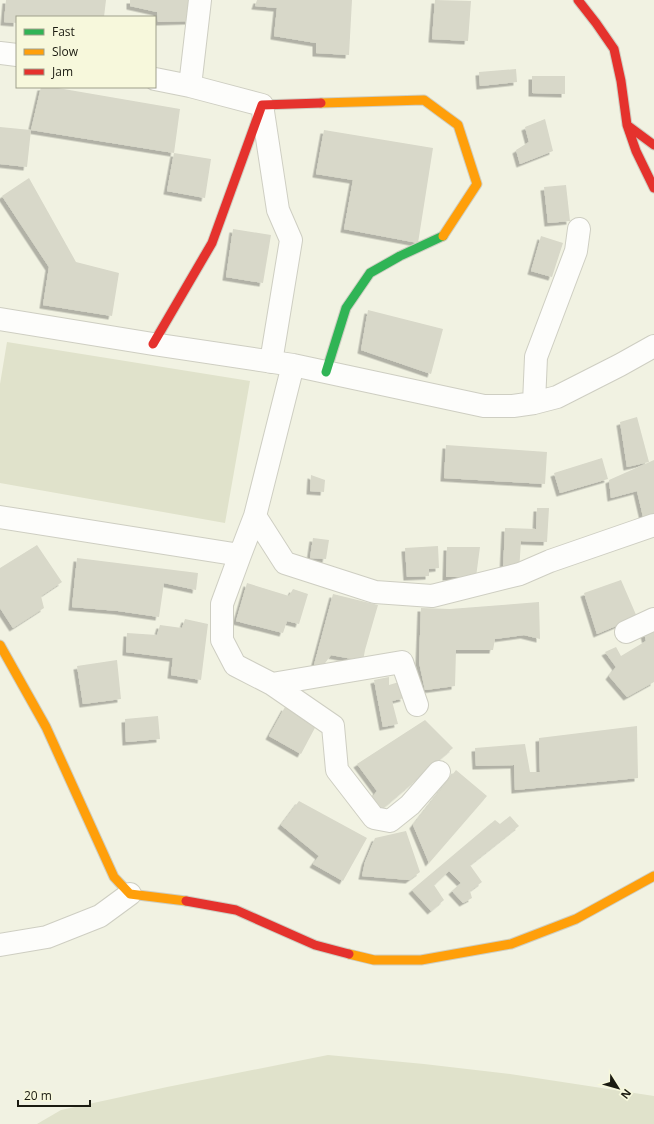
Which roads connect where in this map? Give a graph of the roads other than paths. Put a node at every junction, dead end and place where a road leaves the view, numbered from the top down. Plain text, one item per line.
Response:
1 (200, 0) edge
2 (578, 0) edge
3 (0, 52) edge
4 (16, 56) edge
5 (156, 80) edge
6 (190, 86) junction
7 (262, 105) junction
8 (627, 125) junction
9 (654, 145) edge
10 (654, 188) edge
11 (579, 228) dead end
12 (0, 319) edge
13 (153, 344) junction
14 (654, 346) edge
15 (271, 362) junction
16 (293, 365) junction
17 (326, 372) junction
18 (534, 403) junction
19 (0, 516) edge
20 (255, 516) junction
21 (654, 526) edge
22 (240, 555) junction
23 (654, 619) edge
24 (626, 632) dead end
25 (0, 645) edge
26 (272, 684) junction
27 (417, 705) dead end
28 (440, 772) dead end
29 (654, 876) edge
30 (130, 894) junction
31 (0, 945) edge

1 - 6 street
2 - 8 street
3 - 4 street
5 - 6 street
6 - 7 street
7 - 13 street
7 - 15 street
7 - 17 street
8 - 9 street
8 - 10 street
11 - 18 street
12 - 13 street
13 - 15 street
14 - 18 street
15 - 16 street
16 - 17 street
16 - 20 street
17 - 18 street
19 - 22 street
20 - 21 street
20 - 22 street
22 - 26 street
23 - 24 street
25 - 30 street
26 - 27 street
26 - 28 street
29 - 30 street
30 - 31 street

